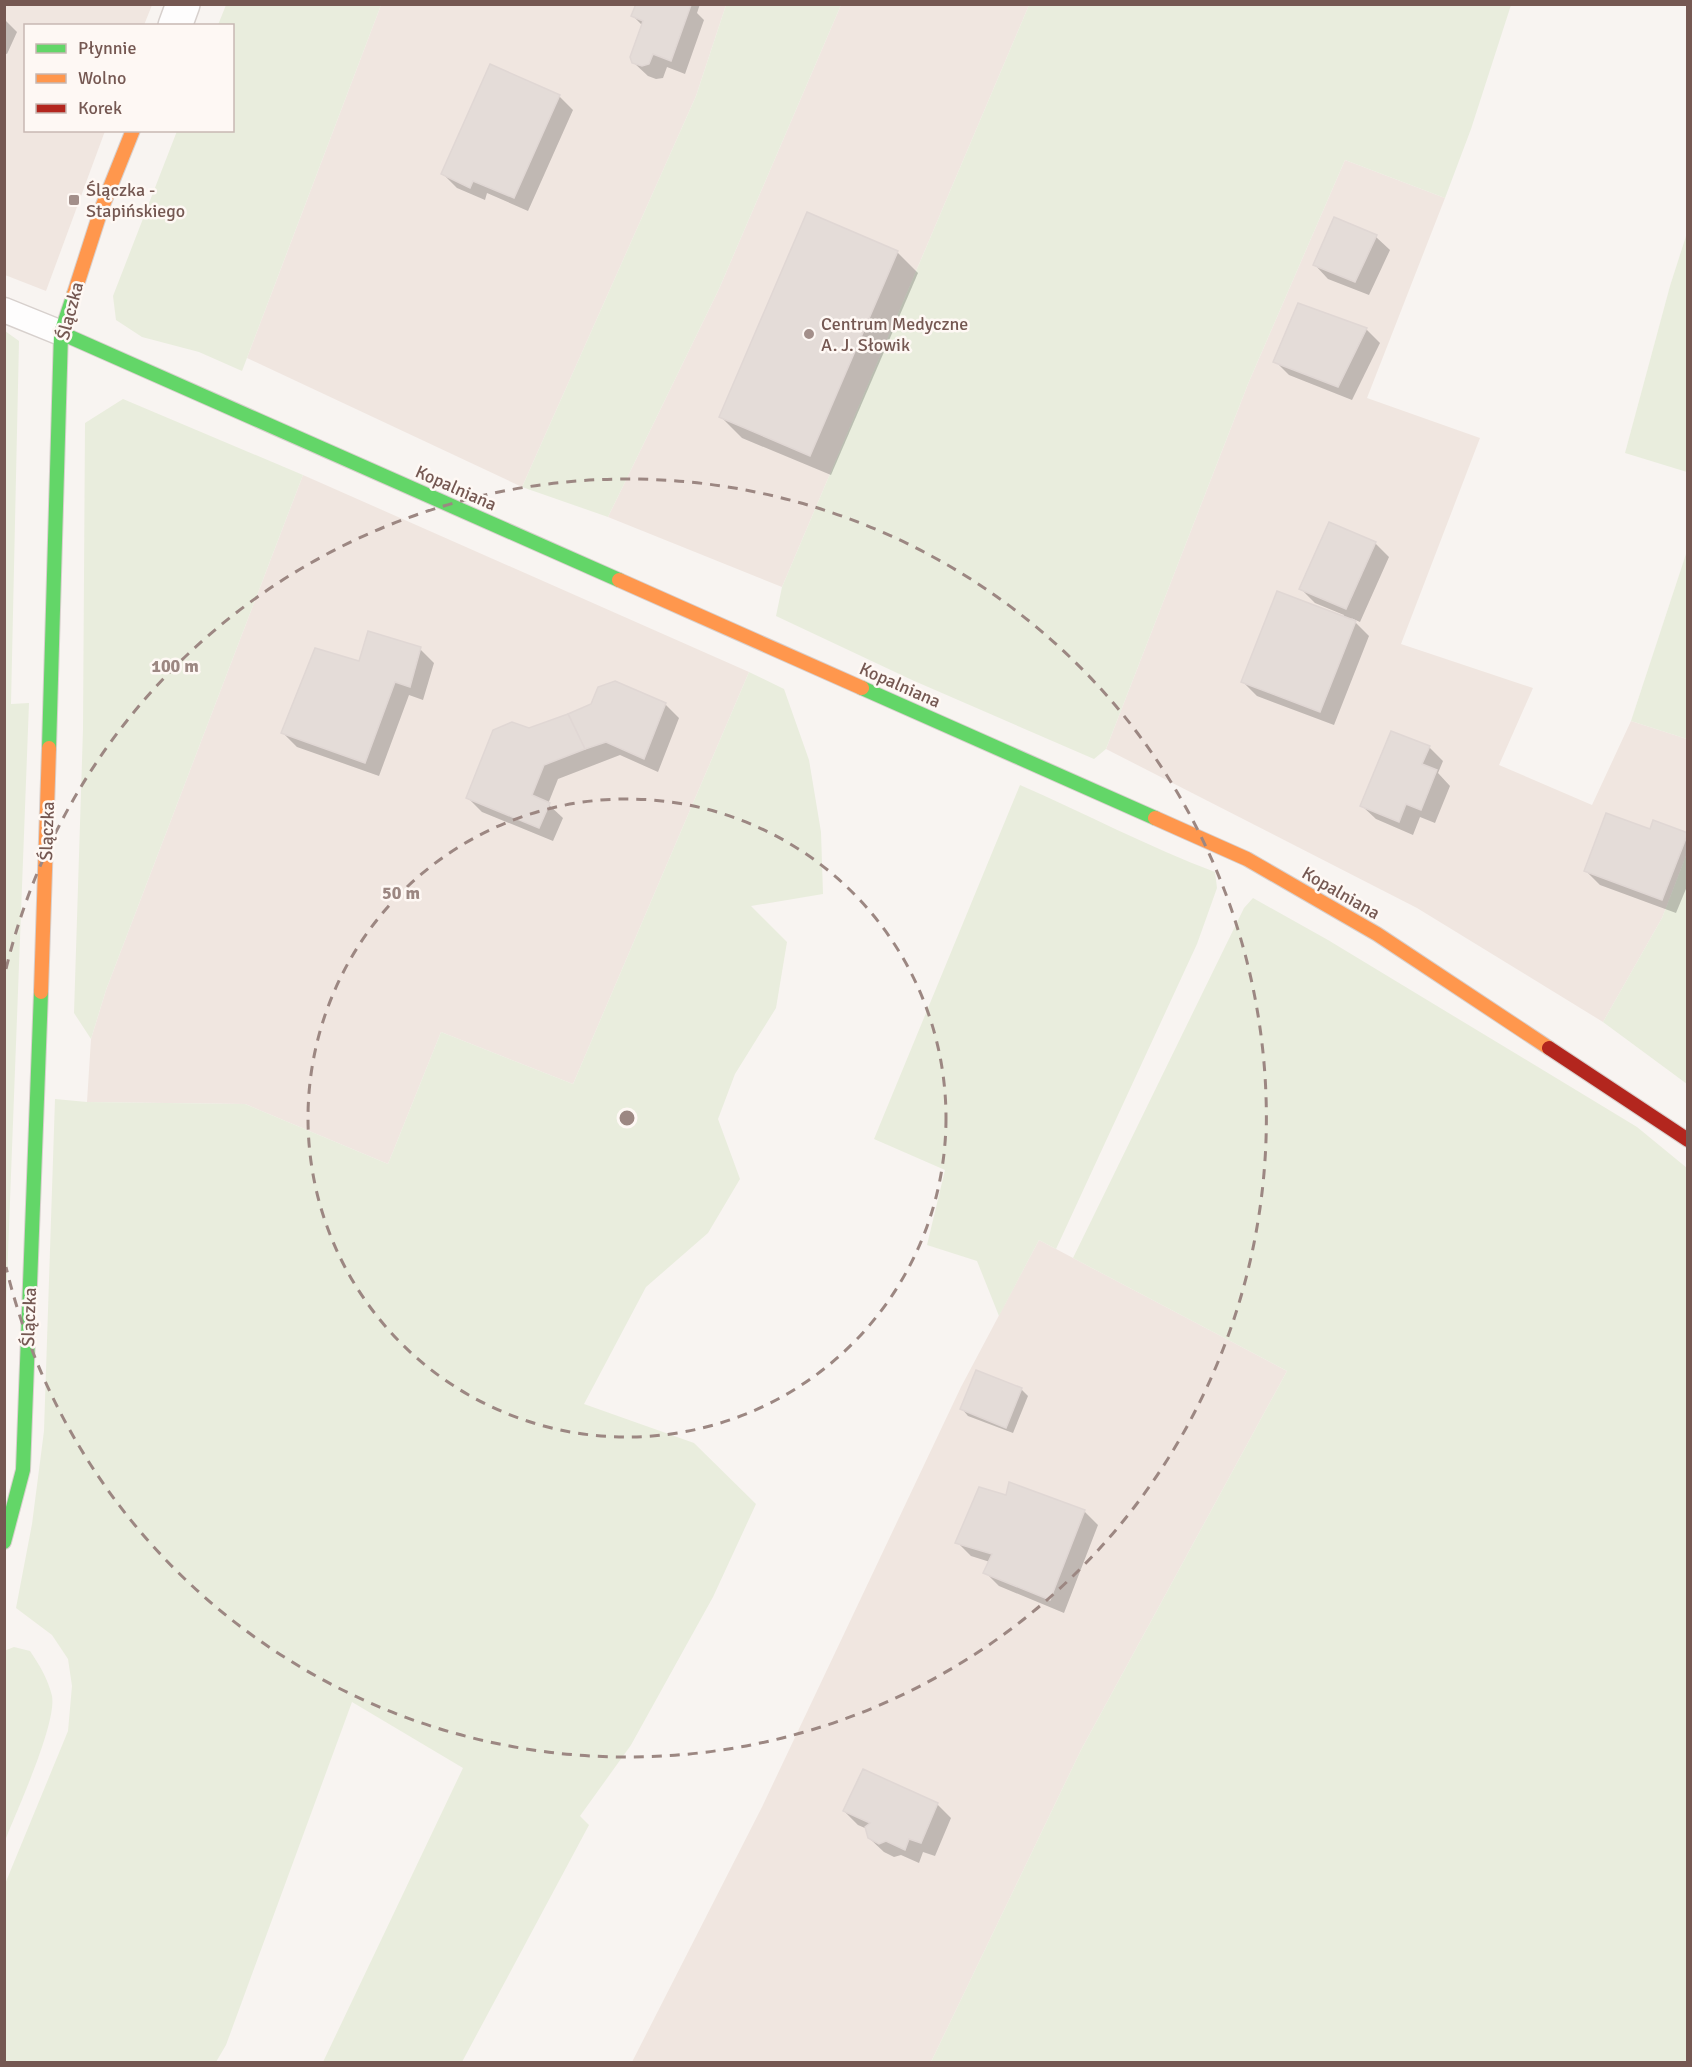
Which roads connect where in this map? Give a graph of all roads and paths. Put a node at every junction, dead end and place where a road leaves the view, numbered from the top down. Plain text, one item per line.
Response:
1 (183, 4) edge
2 (176, 24) edge
3 (132, 132) edge
4 (4, 310) edge
5 (61, 333) junction
6 (1688, 1140) edge
7 (4, 1542) edge

1 - 2 street
3 - 5 street, Ślączka
4 - 5 lane
5 - 6 street, Kopalniana
5 - 7 street, Ślączka

